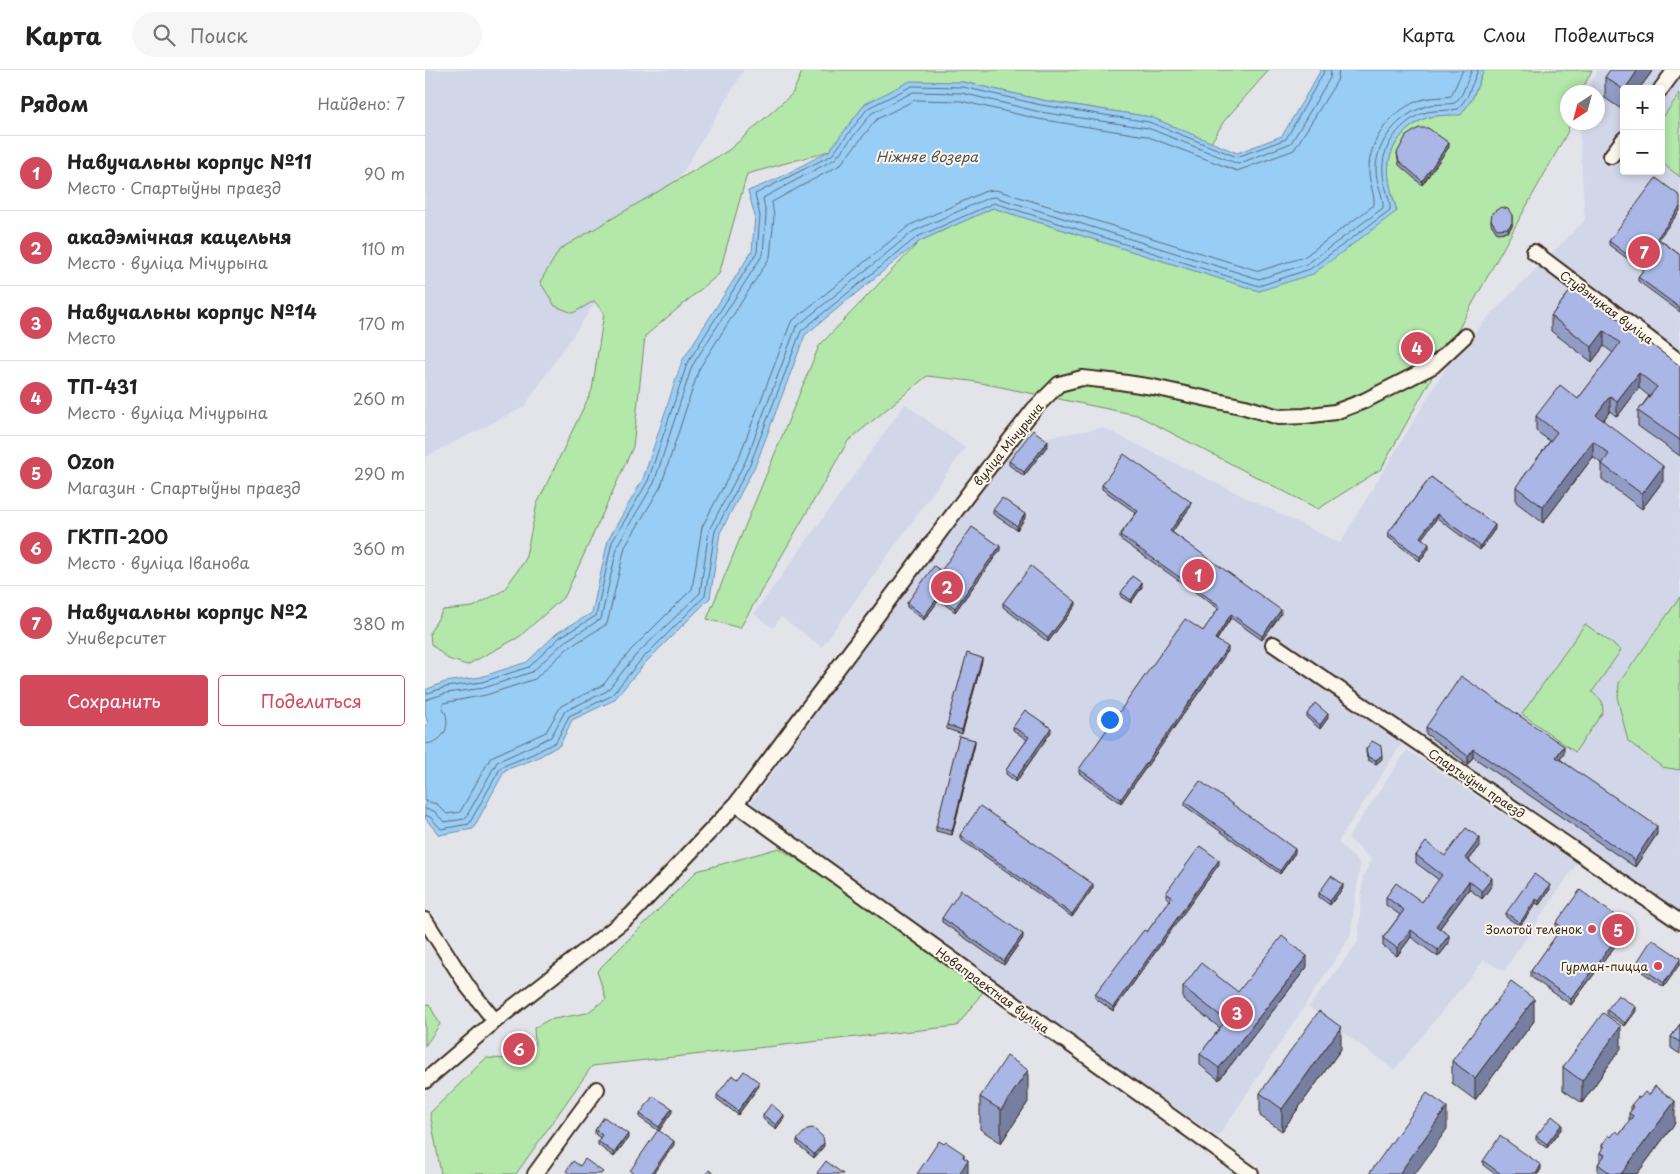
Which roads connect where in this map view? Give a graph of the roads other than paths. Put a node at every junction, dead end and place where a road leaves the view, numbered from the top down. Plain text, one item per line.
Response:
1 (1675, 70) edge
2 (1664, 85) edge
3 (1620, 144) edge
4 (1611, 156) dead end
5 (1534, 252) dead end
6 (1465, 336) dead end
7 (1680, 362) edge
8 (1273, 644) dead end
9 (736, 804) junction
10 (425, 920) edge
11 (1680, 922) edge
12 (495, 1021) junction
13 (425, 1081) edge
14 (597, 1090) dead end
15 (535, 1174) edge
16 (1251, 1174) edge

1 - 2 street
3 - 4 street
5 - 7 street, Студэнцкая вуліца
6 - 9 street, вуліца Мічурына
8 - 11 street, Спартыўны праезд
9 - 12 street, вуліца Мічурына
9 - 16 street, Новапраектная вуліца
10 - 12 street
12 - 13 street, вуліца Мічурына
14 - 15 street

